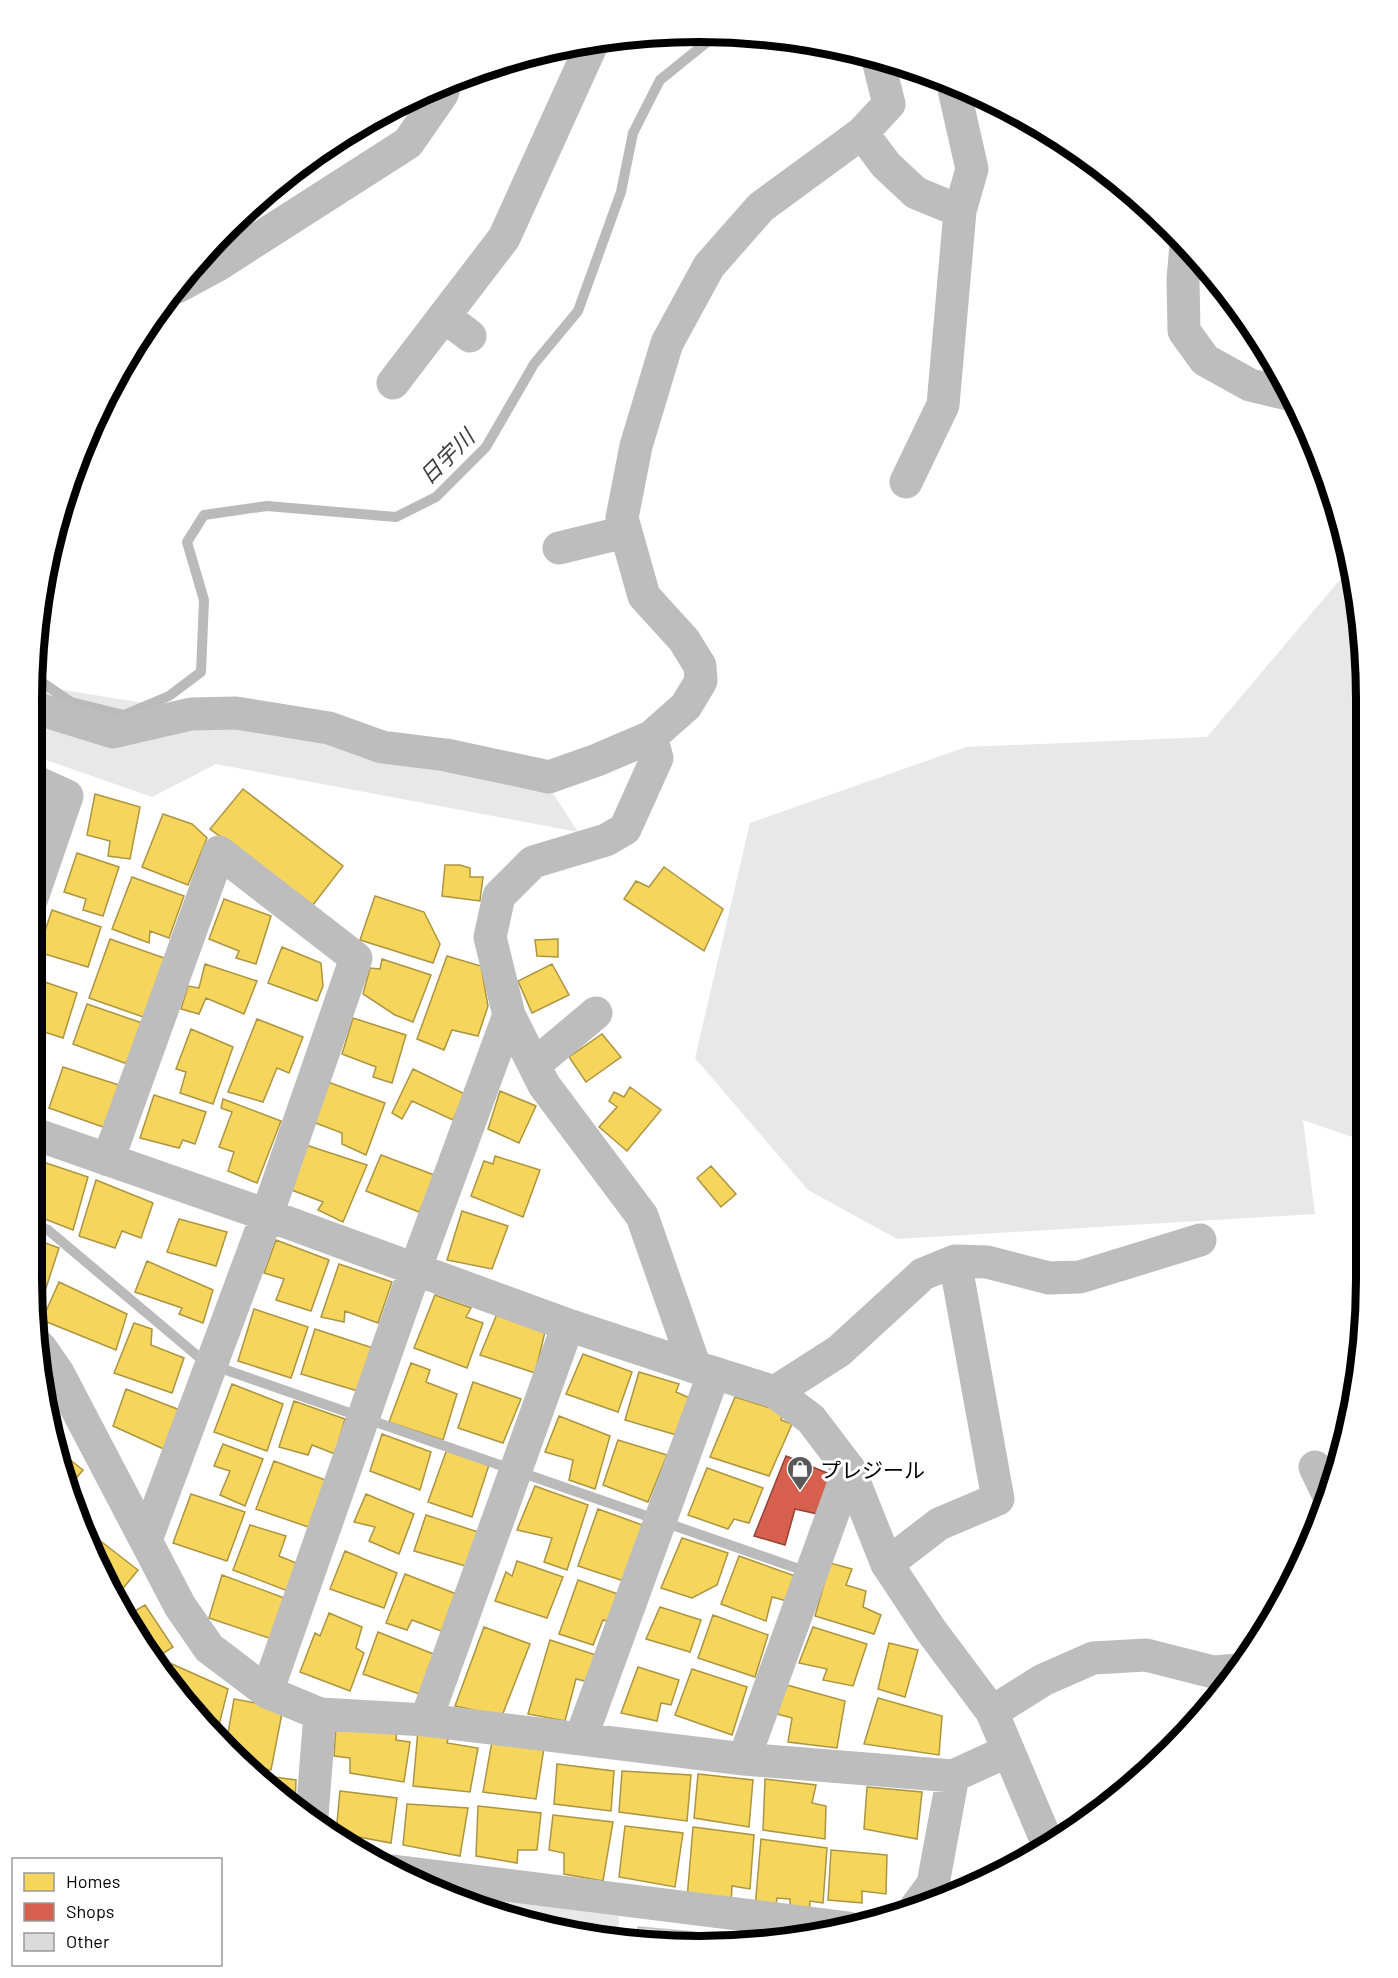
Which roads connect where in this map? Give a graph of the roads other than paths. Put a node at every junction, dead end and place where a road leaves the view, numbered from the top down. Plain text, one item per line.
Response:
1 (588, 52) edge
2 (880, 67) edge
3 (955, 94) edge
4 (441, 95) edge
5 (862, 133) junction
6 (960, 211) junction
7 (219, 250) edge
8 (1185, 257) edge
9 (216, 266) junction
10 (196, 277) edge
11 (444, 316) junction
12 (471, 336) dead end
13 (393, 382) dead end
14 (1279, 392) edge
15 (906, 482) dead end
16 (626, 532) junction
17 (558, 548) dead end
18 (42, 710) edge
19 (651, 736) junction
20 (42, 785) edge
21 (42, 869) edge
22 (596, 1013) dead end
23 (509, 1015) junction
24 (534, 1065) junction
25 (42, 1137) edge
26 (108, 1160) junction
27 (267, 1215) junction
28 (1200, 1240) dead end
29 (955, 1261) junction
30 (415, 1270) junction
31 (568, 1325) junction
32 (47, 1358) edge
33 (705, 1370) junction
34 (775, 1392) junction
35 (849, 1469) junction
36 (146, 1540) junction
37 (887, 1564) junction
38 (1226, 1671) edge
39 (267, 1692) junction
40 (993, 1712) junction
41 (320, 1714) junction
42 (426, 1719) junction
43 (581, 1738) junction
44 (1008, 1751) junction
45 (744, 1759) junction
46 (953, 1776) junction
47 (312, 1810) edge
48 (1045, 1837) edge
49 (420, 1873) edge
50 (924, 1896) edge
51 (820, 1924) edge

1 - 11 street
2 - 5 street
3 - 6 street
4 - 9 street
5 - 6 street
5 - 16 street
6 - 15 street
7 - 9 street
8 - 14 street
9 - 10 street
11 - 12 street
11 - 13 street
16 - 17 street
16 - 19 street
18 - 19 street
19 - 23 street
20 - 21 street
22 - 24 street
23 - 24 street
23 - 30 street
24 - 33 street
25 - 26 street
26 - 27 street
26 - 27 street
27 - 30 street
27 - 36 street
28 - 29 street
29 - 34 street
29 - 37 street
30 - 31 street
30 - 39 street
31 - 33 street
31 - 42 street
32 - 36 street
33 - 34 street
33 - 43 street
34 - 35 street
35 - 37 street
35 - 45 street
36 - 39 street
37 - 40 street
38 - 40 street
39 - 41 street
40 - 44 street
41 - 42 street
41 - 47 street
42 - 43 street
43 - 45 street
44 - 46 street
44 - 48 street
45 - 46 street
46 - 50 street
49 - 51 street

